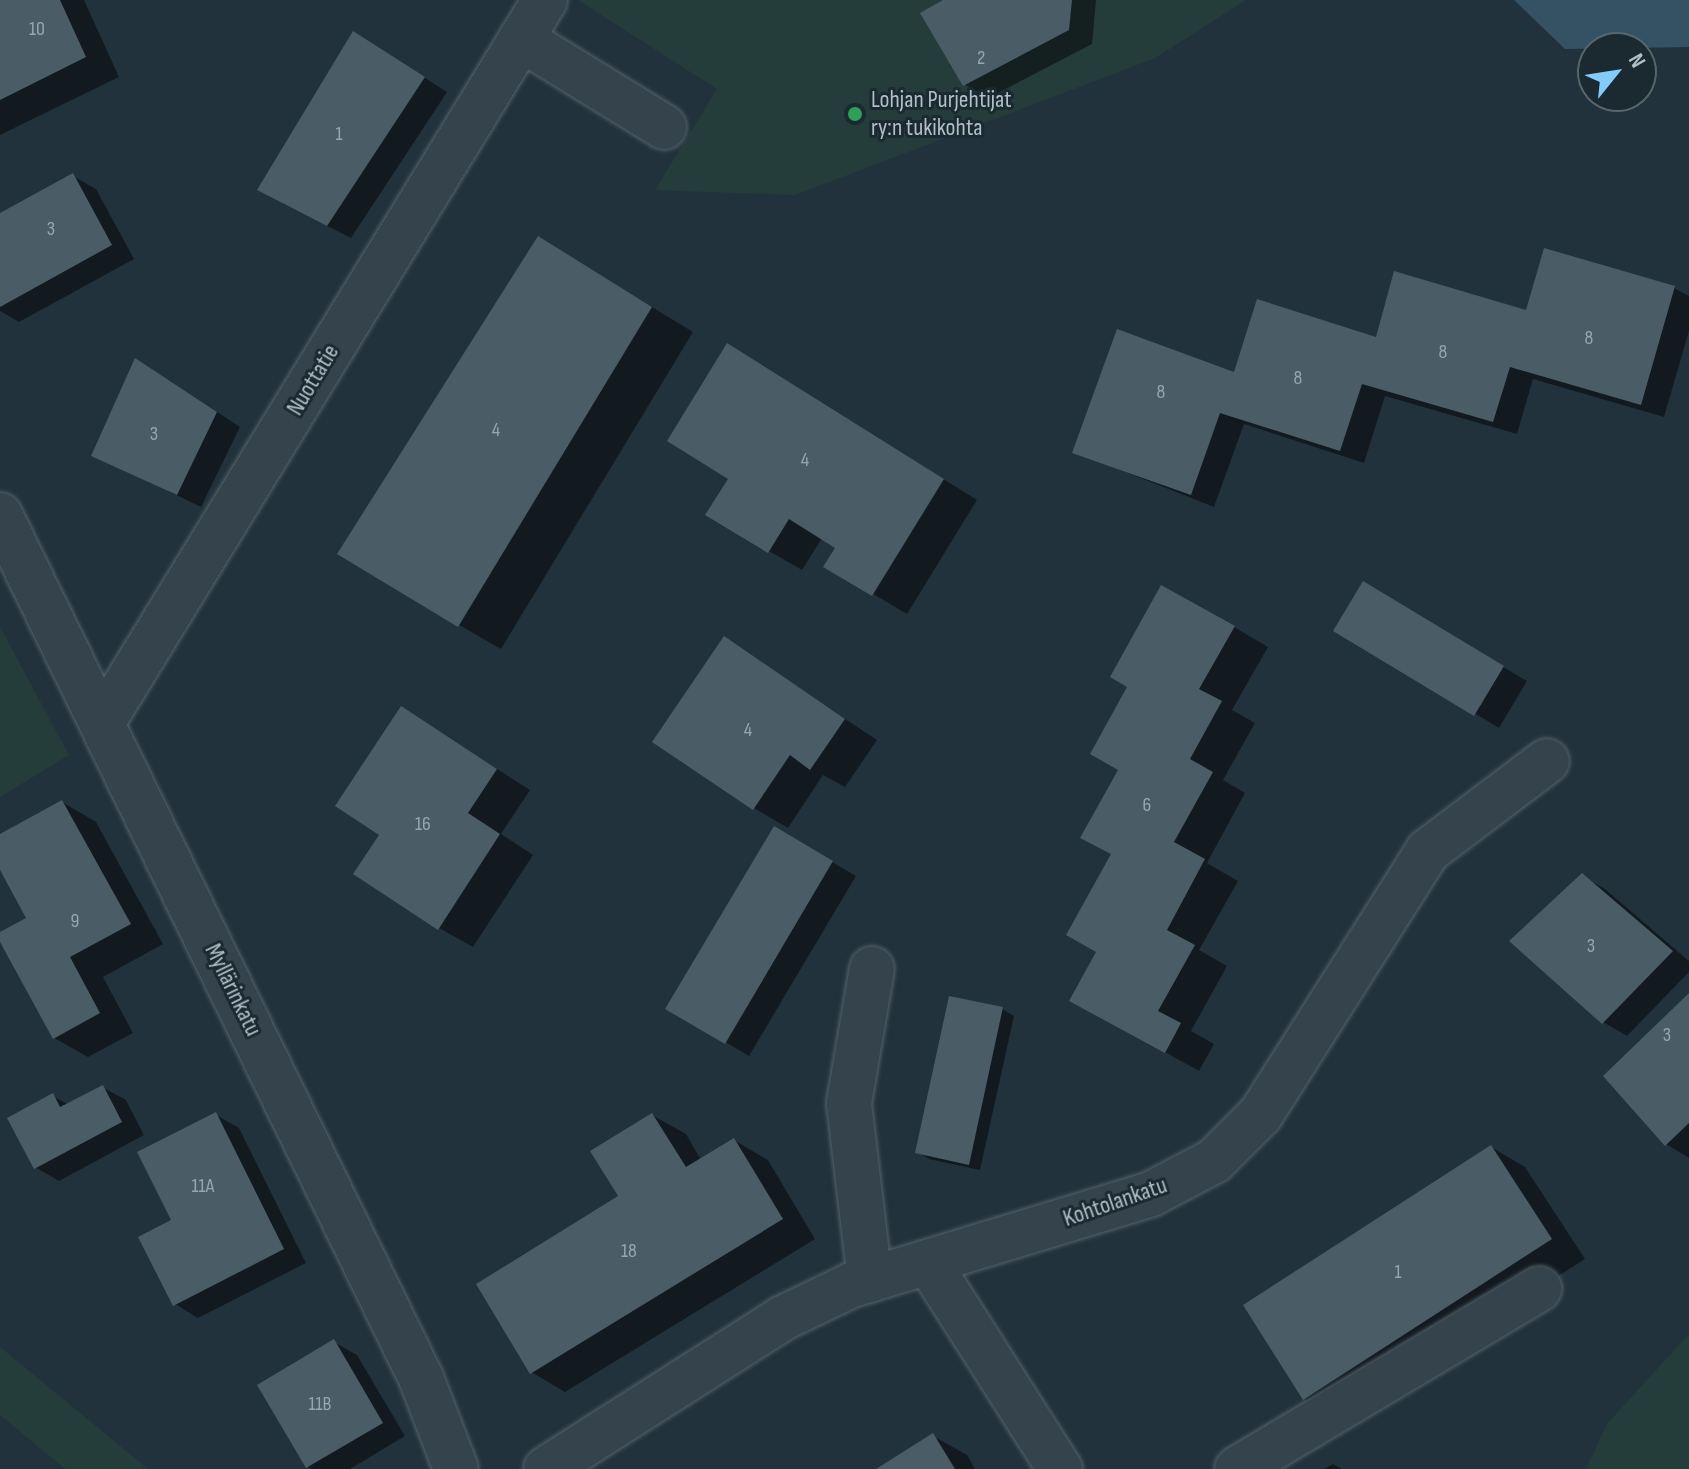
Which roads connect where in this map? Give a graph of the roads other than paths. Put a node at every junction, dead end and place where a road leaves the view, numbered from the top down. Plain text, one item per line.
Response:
1 (545, 0) edge
2 (521, 39) junction
3 (664, 127) dead end
4 (0, 515) edge
5 (104, 720) junction
6 (1547, 761) dead end
7 (872, 969) dead end
8 (928, 1262) junction
9 (870, 1280) junction
10 (1539, 1289) dead end
11 (456, 1469) edge
12 (546, 1469) edge
13 (1060, 1469) edge
14 (1237, 1469) edge

1 - 2 street, Nuottatie
2 - 3 street
2 - 5 street, Nuottatie
4 - 5 street, Myllärinkatu
5 - 11 street, Myllärinkatu
6 - 8 street, Kohtolankatu
7 - 9 street
8 - 9 street, Kohtolankatu
8 - 13 street
9 - 12 street, Kohtolankatu
10 - 14 street

